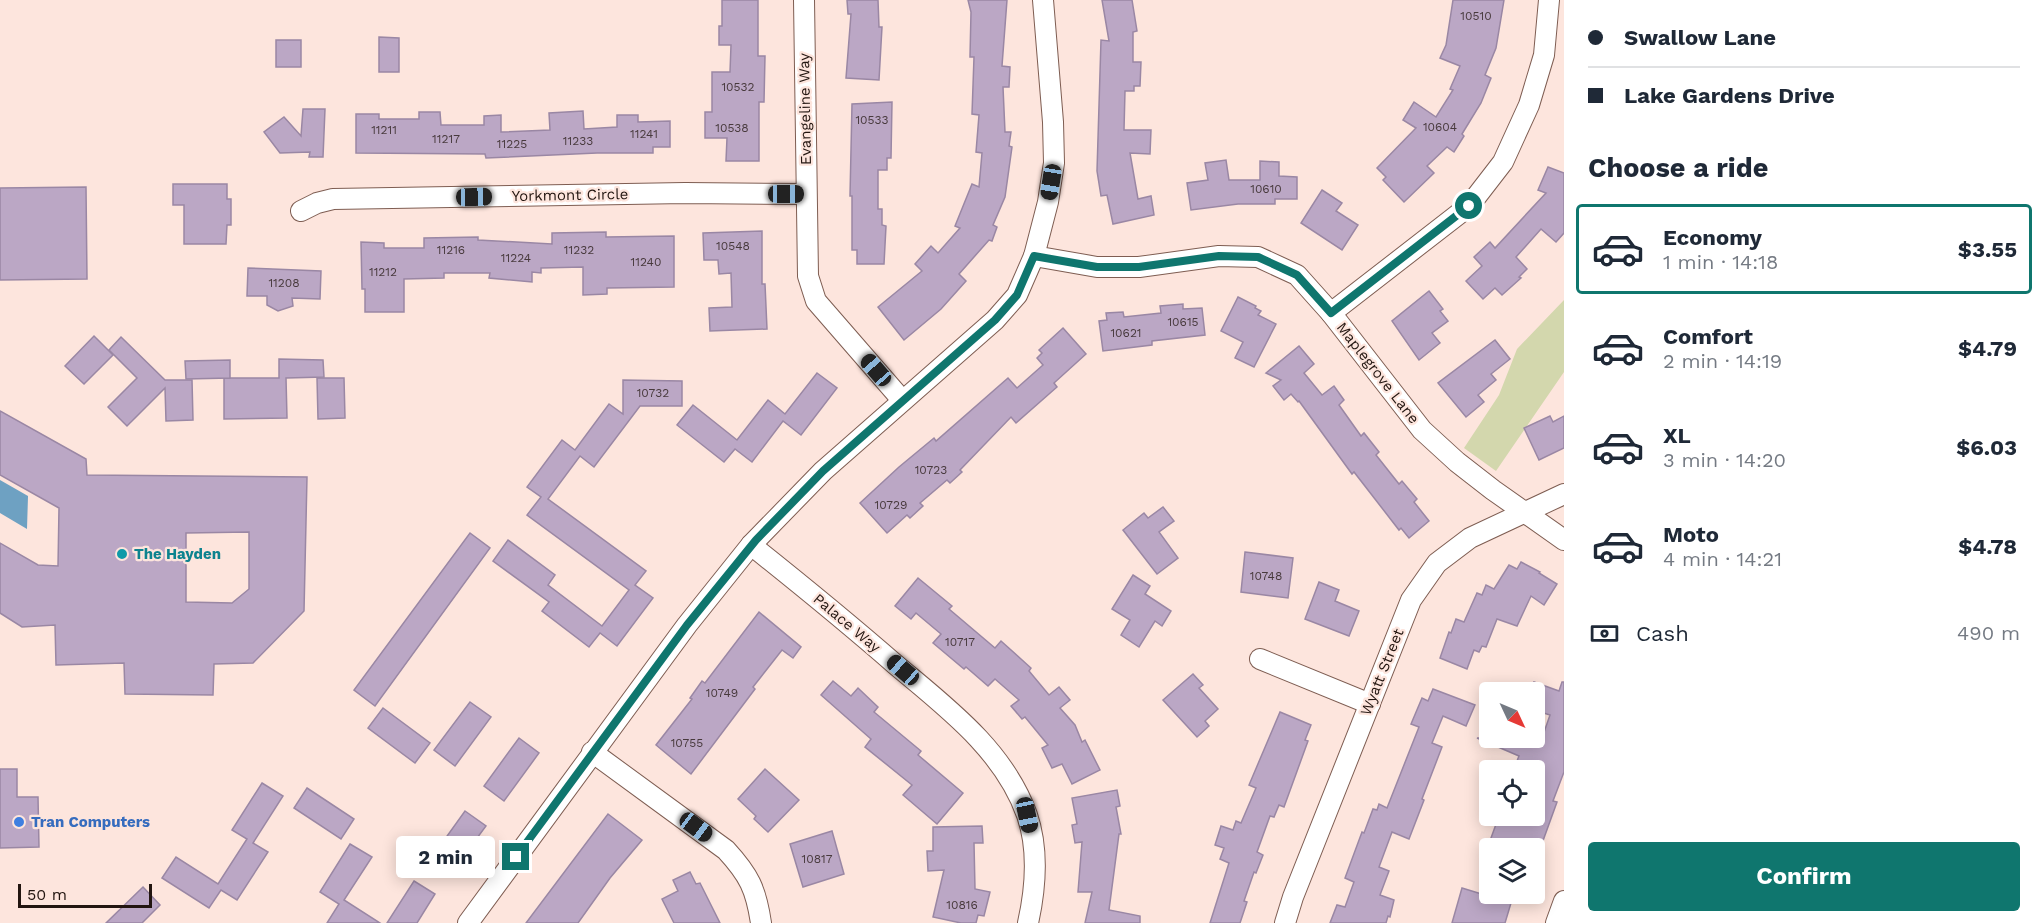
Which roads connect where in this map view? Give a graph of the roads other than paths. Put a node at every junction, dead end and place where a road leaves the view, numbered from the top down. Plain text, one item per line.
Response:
1 (804, 0) edge
2 (1043, 0) edge
3 (1549, 0) edge
4 (806, 194) junction
5 (301, 211) dead end
6 (1034, 256) junction
7 (1331, 313) junction
8 (902, 400) junction
9 (1564, 494) edge
10 (1523, 512) junction
11 (1564, 540) edge
12 (751, 545) junction
13 (1260, 658) dead end
14 (1370, 704) junction
15 (592, 752) junction
16 (1564, 901) edge
17 (468, 923) edge
18 (761, 923) edge
19 (1028, 923) edge
20 (1285, 923) edge
21 (1556, 923) edge

1 - 4 street, Evangeline Way
2 - 6 street
3 - 7 street
4 - 5 street, Yorkmont Circle
4 - 8 street, Evangeline Way
6 - 7 street, Maplegrove Lane
6 - 8 street
7 - 10 street, Maplegrove Lane
8 - 12 street
9 - 10 street, Wyatt Street
10 - 11 street, Maplegrove Lane
10 - 14 street, Wyatt Street
12 - 15 street
12 - 19 street, Palace Way
13 - 14 street
14 - 20 street, Wyatt Street
15 - 17 street
15 - 18 street
16 - 21 street

